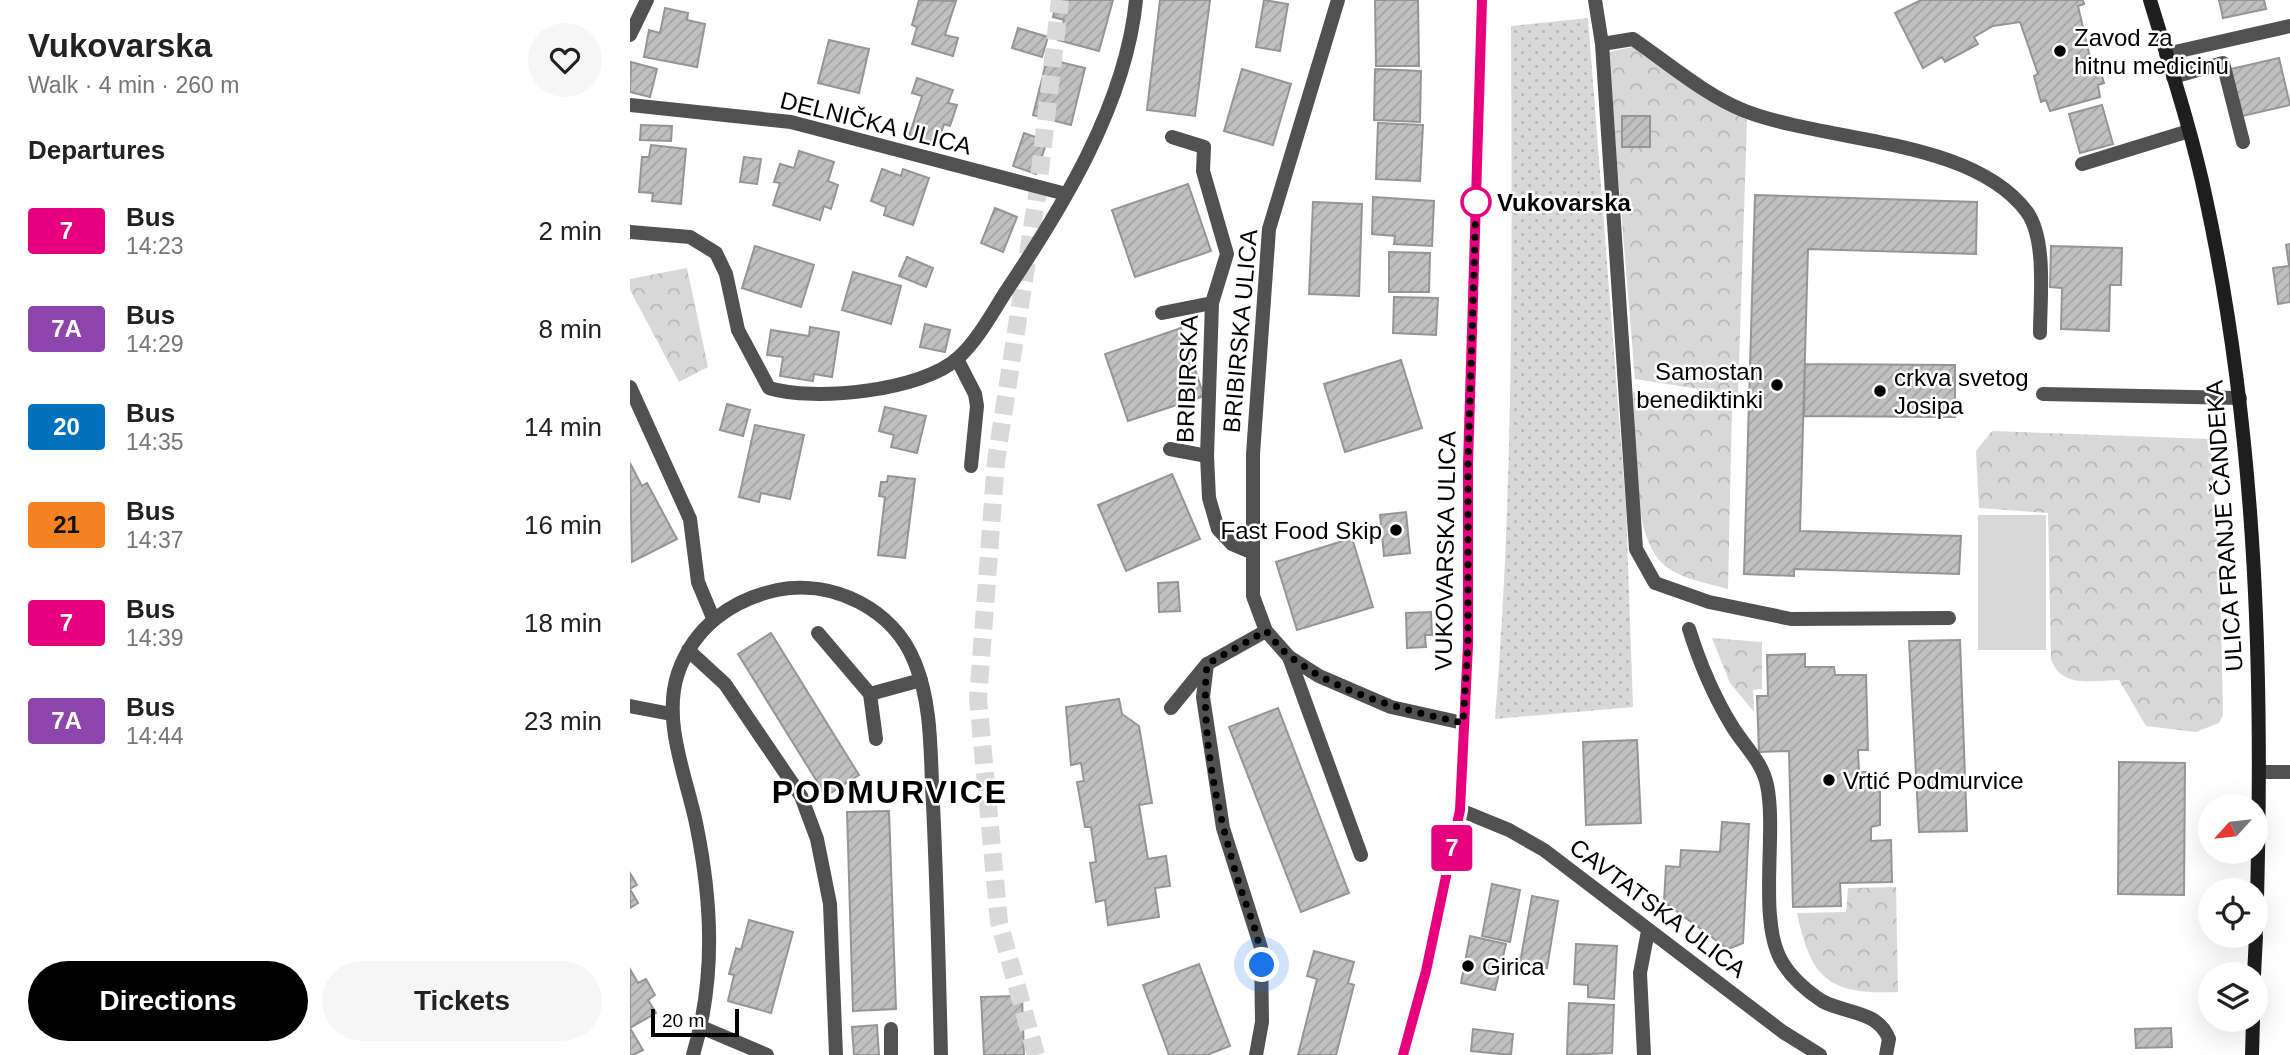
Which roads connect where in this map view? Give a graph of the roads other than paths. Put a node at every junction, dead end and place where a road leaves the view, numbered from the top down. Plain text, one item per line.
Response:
1 (648, 0) edge
2 (1136, 0) edge
3 (1338, 0) edge
4 (1482, 0) edge
5 (1595, 0) edge
6 (2150, 0) edge
7 (2290, 26) edge
8 (630, 35) edge
9 (1602, 44) junction
10 (2166, 54) junction
11 (2173, 77) junction
12 (630, 105) edge
13 (2189, 131) junction
14 (1172, 137) dead end
15 (2243, 142) dead end
16 (2082, 164) dead end
17 (1066, 194) junction
18 (630, 232) edge
19 (1212, 303) junction
20 (1162, 313) dead end
21 (2040, 333) dead end
22 (957, 359) junction
23 (630, 387) edge
24 (2043, 394) dead end
25 (2240, 398) junction
26 (1170, 449) dead end
27 (1207, 456) junction
28 (971, 466) dead end
29 (1251, 552) junction
30 (713, 618) junction
31 (1949, 618) dead end
32 (1689, 629) dead end
33 (1266, 631) junction
34 (818, 633) dead end
35 (688, 650) junction
36 (1289, 657) junction
37 (1207, 664) junction
38 (921, 680) junction
39 (870, 694) junction
40 (630, 706) edge
41 (1171, 708) dead end
42 (671, 714) junction
43 (1463, 723) junction
44 (876, 739) dead end
45 (2261, 772) junction
46 (2290, 772) edge
47 (1460, 810) junction
48 (1361, 855) dead end
49 (2258, 878) edge
50 (1647, 931) junction
51 (701, 1027) junction
52 (891, 1029) dead end
53 (2253, 1032) edge
54 (693, 1055) edge
55 (767, 1055) edge
56 (836, 1055) edge
57 (891, 1055) edge
58 (942, 1055) edge
59 (1256, 1055) edge
60 (1403, 1055) edge
61 (1644, 1055) edge
62 (1820, 1055) edge
63 (1886, 1055) edge
64 (2252, 1055) edge

1 - 8 street
2 - 17 street
3 - 29 street, BRIBIRSKA ULICA
4 - 43 main road, VUKOVARSKA ULICA
5 - 9 street
6 - 10 main road, ULICA FRANJE ČANDEKA
7 - 10 street
9 - 21 street
9 - 31 street
10 - 11 main road, ULICA FRANJE ČANDEKA
11 - 13 main road, ULICA FRANJE ČANDEKA
11 - 15 street
12 - 17 street, DELNIČKA ULICA
13 - 16 street
13 - 25 main road, ULICA FRANJE ČANDEKA
14 - 19 street, BRIBIRSKA
17 - 22 street
18 - 22 street
19 - 20 street, BRIBIRSKA
19 - 27 street, BRIBIRSKA
22 - 28 street
23 - 30 street
24 - 25 street
25 - 45 main road, ULICA FRANJE ČANDEKA
26 - 27 street, BRIBIRSKA
27 - 29 street, BRIBIRSKA
29 - 33 street, BRIBIRSKA ULICA
30 - 35 street
30 - 38 street
32 - 63 street
33 - 36 street, BRIBIRSKA ULICA
33 - 37 street
34 - 39 street
35 - 42 street
35 - 56 street
36 - 43 street, BRIBIRSKA ULICA
36 - 48 street
37 - 41 street
37 - 59 street
38 - 39 street
38 - 58 street
39 - 44 street
40 - 42 street
42 - 51 street
43 - 47 main road, VUKOVARSKA ULICA
45 - 46 street
45 - 49 main road, ULICA FRANJE ČANDEKA
47 - 50 street, CAVTATSKA ULICA
47 - 60 main road, VUKOVARSKA ULICA
50 - 61 street
50 - 62 street, CAVTATSKA ULICA
51 - 54 street
51 - 55 street
52 - 57 street
53 - 64 main road

